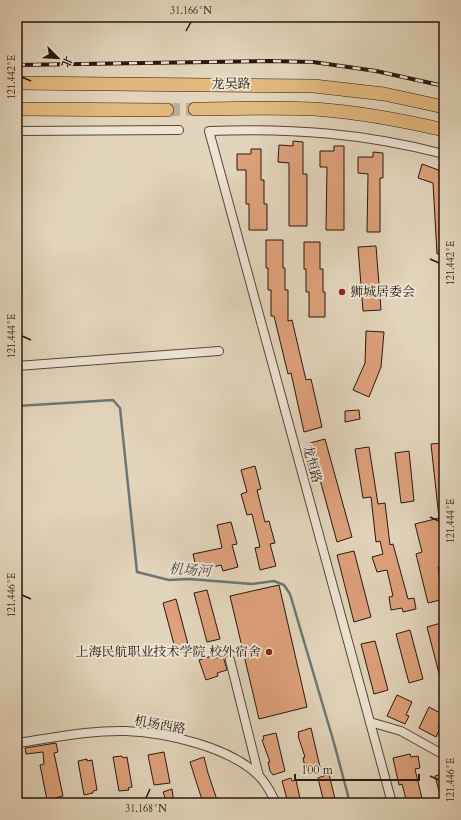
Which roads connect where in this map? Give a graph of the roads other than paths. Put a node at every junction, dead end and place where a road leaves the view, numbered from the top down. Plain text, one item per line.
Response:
1 (17, 83) edge
2 (444, 107) edge
3 (17, 109) edge
4 (195, 109) tunnel mouth
5 (167, 110) tunnel mouth
6 (178, 130) dead end
7 (444, 130) edge
8 (17, 131) edge
9 (444, 154) edge
10 (219, 351) dead end
11 (17, 366) edge
12 (230, 660) dead end
13 (370, 722) junction
14 (17, 742) edge
15 (444, 755) edge
16 (259, 776) junction
17 (276, 803) edge
18 (392, 803) edge

1 - 2 main road, 龙吴路
3 - 5 main road
4 - 7 main road, 龙吴路
6 - 8 street
9 - 13 street, 龙恒路
10 - 11 street
12 - 16 street
13 - 15 street
13 - 18 street, 龙恒路
14 - 16 street, 机场西路
16 - 17 street, 机场西路

